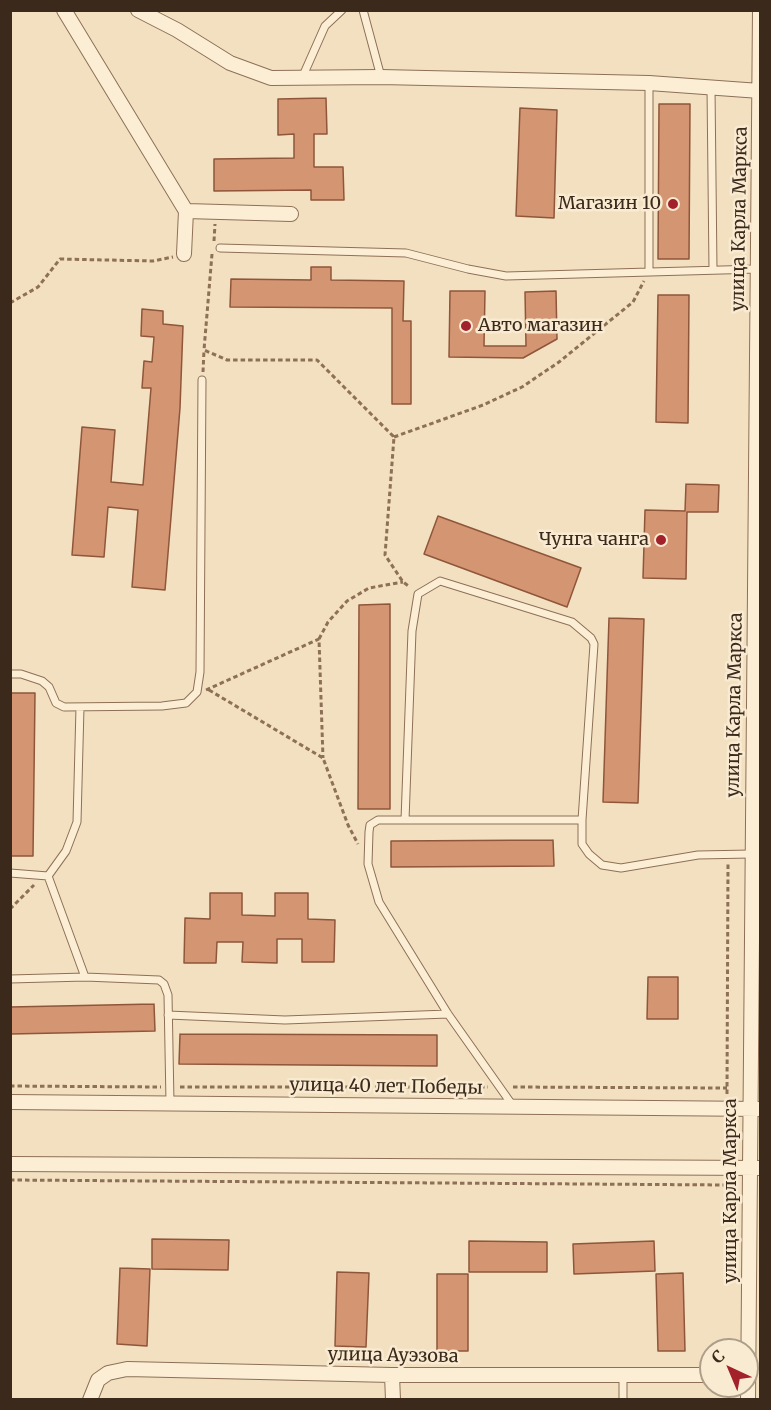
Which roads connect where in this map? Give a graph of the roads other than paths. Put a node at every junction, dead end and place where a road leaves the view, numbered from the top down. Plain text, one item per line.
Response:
1 (64, 10) edge
2 (138, 10) edge
3 (342, 10) edge
4 (363, 10) edge
5 (760, 10) edge
6 (381, 77) junction
7 (302, 78) junction
8 (649, 83) junction
9 (711, 88) junction
10 (760, 91) edge
11 (186, 211) junction
12 (291, 214) dead end
13 (759, 231) edge
14 (220, 248) dead end
15 (184, 254) road end
16 (758, 269) junction
17 (713, 270) junction
18 (649, 272) junction
19 (758, 316) edge
20 (202, 380) road end
21 (10, 674) edge
22 (80, 706) junction
23 (757, 707) edge
24 (405, 820) junction
25 (582, 820) junction
26 (751, 854) junction
27 (10, 873) edge
28 (45, 875) junction
29 (85, 977) junction
30 (10, 979) edge
31 (448, 1014) junction
32 (168, 1015) junction
33 (10, 1102) edge
34 (170, 1103) junction
35 (513, 1106) junction
36 (755, 1109) edge
37 (10, 1164) edge
38 (755, 1168) edge
39 (749, 1338) edge
40 (392, 1375) junction
41 (623, 1375) junction
42 (699, 1375) edge
43 (90, 1400) edge
44 (393, 1400) edge
45 (623, 1400) edge

1 - 11 street
2 - 7 street
3 - 7 lane
4 - 6 lane
5 - 10 street, улица Карла Маркса
6 - 7 street
6 - 8 street
8 - 9 street
8 - 18 lane
9 - 10 street
9 - 17 lane
10 - 13 street, улица Карла Маркса
11 - 12 street
11 - 15 street
13 - 16 street, улица Карла Маркса
14 - 18 lane
16 - 17 lane
16 - 19 street, улица Карла Маркса
17 - 18 lane
19 - 23 street, улица Карла Маркса
20 - 22 lane
21 - 22 lane
22 - 28 lane
23 - 26 street, улица Карла Маркса
24 - 25 lane
24 - 25 lane
24 - 31 lane
25 - 26 lane
26 - 36 street, улица Карла Маркса
27 - 28 lane
28 - 29 lane
29 - 30 lane
29 - 32 lane
31 - 32 lane
31 - 35 lane
32 - 34 lane
33 - 34 street, улица 40 лет Победы
34 - 35 street, улица 40 лет Победы
35 - 36 street, улица 40 лет Победы
36 - 38 street, улица Карла Маркса
37 - 38 street
38 - 39 street, улица Карла Маркса
40 - 41 street, улица Ауэзова
40 - 43 street, улица Ауэзова
40 - 44 street
41 - 42 street, улица Ауэзова
41 - 45 lane

